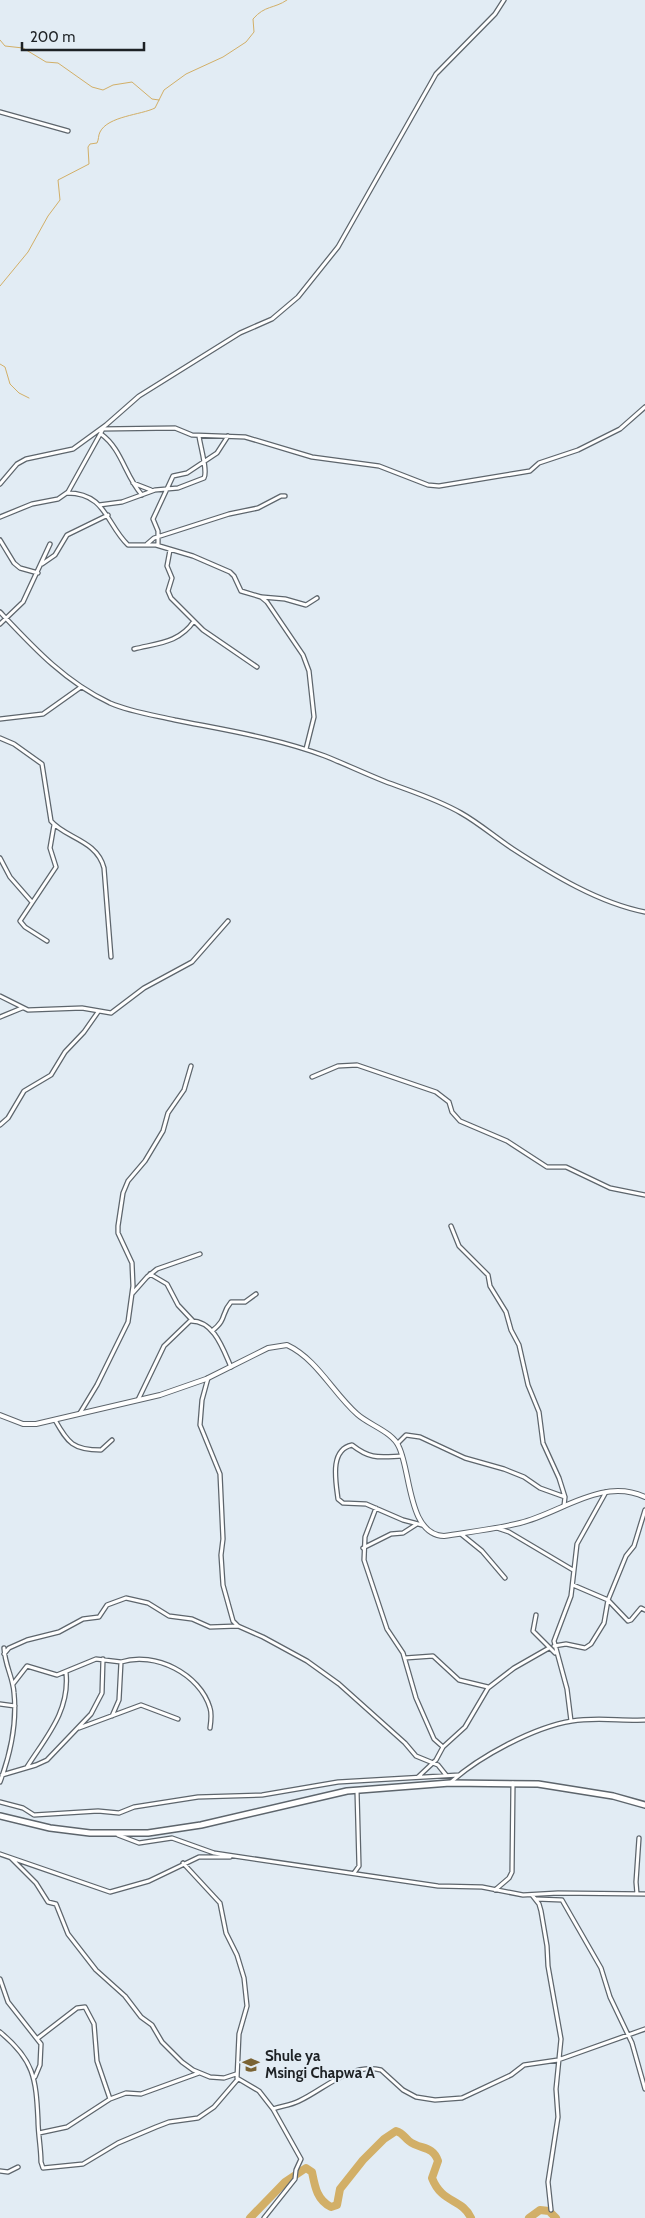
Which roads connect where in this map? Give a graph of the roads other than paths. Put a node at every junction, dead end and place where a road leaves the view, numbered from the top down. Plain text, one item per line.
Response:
1 (504, 0) edge
2 (0, 112) edge
3 (68, 131) dead end
4 (645, 406) edge
5 (102, 429) junction
6 (101, 434) junction
7 (199, 436) junction
8 (228, 436) junction
9 (202, 462) junction
10 (133, 483) junction
11 (0, 484) edge
12 (167, 489) junction
13 (151, 490) junction
14 (67, 493) junction
15 (142, 495) junction
16 (285, 496) dead end
17 (98, 505) junction
18 (108, 515) junction
19 (0, 517) edge
20 (158, 537) junction
21 (0, 540) edge
22 (50, 544) dead end
23 (146, 544) junction
24 (158, 546) junction
25 (170, 550) junction
26 (42, 564) junction
27 (38, 573) junction
28 (261, 597) junction
29 (316, 598) dead end
30 (0, 612) edge
31 (5, 618) junction
32 (194, 622) junction
33 (0, 624) edge
34 (134, 649) dead end
35 (257, 667) dead end
36 (81, 687) junction
37 (0, 719) edge
38 (0, 738) edge
39 (306, 749) junction
40 (54, 824) junction
41 (0, 858) edge
42 (31, 901) junction
43 (645, 912) edge
44 (228, 921) dead end
45 (47, 941) dead end
46 (111, 957) dead end
47 (0, 996) edge
48 (22, 1008) junction
49 (98, 1012) junction
50 (0, 1017) edge
51 (191, 1066) dead end
52 (312, 1077) dead end
53 (0, 1125) edge
54 (645, 1195) edge
55 (452, 1226) dead end
56 (200, 1254) dead end
57 (150, 1274) junction
58 (256, 1294) dead end
59 (132, 1295) junction
60 (193, 1321) junction
61 (212, 1331) junction
62 (231, 1367) junction
63 (208, 1378) junction
64 (138, 1400) junction
65 (80, 1413) junction
66 (0, 1415) edge
67 (55, 1420) junction
68 (112, 1440) dead end
69 (398, 1443) junction
70 (402, 1456) junction
71 (606, 1492) junction
72 (564, 1498) junction
73 (645, 1498) edge
74 (564, 1506) junction
75 (376, 1508) junction
76 (645, 1510) edge
77 (417, 1524) junction
78 (423, 1526) junction
79 (497, 1528) junction
80 (461, 1534) junction
81 (363, 1548) junction
82 (573, 1570) junction
83 (505, 1578) dead end
84 (573, 1585) junction
85 (608, 1600) junction
86 (645, 1610) edge
87 (536, 1615) dead end
88 (238, 1626) junction
89 (554, 1646) junction
90 (4, 1648) dead end
91 (549, 1648) junction
92 (4, 1654) junction
93 (556, 1654) junction
94 (405, 1658) junction
95 (103, 1659) junction
96 (121, 1662) junction
97 (66, 1673) junction
98 (13, 1684) junction
99 (489, 1687) junction
100 (0, 1704) edge
101 (15, 1706) junction
102 (112, 1716) junction
103 (178, 1719) dead end
104 (645, 1720) edge
105 (571, 1721) junction
106 (210, 1728) dead end
107 (78, 1729) junction
108 (442, 1748) junction
109 (432, 1763) junction
110 (27, 1768) junction
111 (2, 1775) junction
112 (446, 1775) junction
113 (459, 1775) junction
114 (418, 1777) junction
115 (0, 1782) edge
116 (450, 1783) junction
117 (513, 1783) junction
118 (357, 1791) junction
119 (0, 1802) edge
120 (645, 1805) edge
121 (0, 1816) edge
122 (115, 1833) junction
123 (639, 1838) dead end
124 (0, 1854) edge
125 (239, 1857) junction
126 (11, 1858) junction
127 (183, 1863) junction
128 (354, 1873) junction
129 (495, 1890) junction
130 (637, 1894) junction
131 (645, 1894) edge
132 (531, 1895) junction
133 (536, 1899) junction
134 (0, 1979) edge
135 (645, 2029) edge
136 (0, 2032) edge
137 (627, 2034) junction
138 (38, 2038) junction
139 (561, 2058) junction
140 (200, 2073) junction
141 (236, 2074) junction
142 (34, 2077) junction
143 (238, 2079) junction
144 (645, 2089) edge
145 (110, 2099) junction
146 (273, 2109) junction
147 (39, 2133) junction
148 (18, 2167) dead end
149 (0, 2171) edge
150 (551, 2210) dead end
151 (264, 2218) edge

1 - 5 street
2 - 3 street
4 - 8 street
5 - 6 street
5 - 7 street
5 - 11 street
6 - 10 street
6 - 14 street
7 - 8 street
7 - 9 street
8 - 9 street
9 - 12 street
9 - 12 street
10 - 13 street
10 - 15 street
12 - 13 street
12 - 20 street
13 - 15 street
14 - 17 street
14 - 19 street
15 - 17 street
16 - 20 street
17 - 18 street
18 - 23 street
18 - 26 street
20 - 23 street
20 - 24 street
21 - 27 street
22 - 26 street
23 - 24 street
24 - 25 street
25 - 28 street
25 - 32 street
26 - 27 street
27 - 31 street
28 - 29 street
28 - 39 street
30 - 31 street
31 - 33 street
31 - 36 street
32 - 34 street
32 - 35 street
36 - 37 street
36 - 39 street
38 - 40 street
39 - 43 street
40 - 42 street
40 - 46 street
41 - 42 street
42 - 45 street
44 - 49 street
47 - 48 street
48 - 49 street
48 - 50 street
49 - 53 street
51 - 59 street
52 - 54 street
55 - 72 street
56 - 57 street
57 - 59 street
57 - 60 street
58 - 61 street
59 - 65 street
60 - 61 street
60 - 64 street
61 - 62 street
62 - 63 street
62 - 69 street
63 - 64 street
63 - 88 street
64 - 65 street
65 - 67 street
66 - 67 street
67 - 68 street
69 - 70 street
69 - 72 street
70 - 75 street
70 - 78 street
71 - 73 street
71 - 74 street
71 - 82 street
72 - 74 street
74 - 79 street
75 - 77 street
75 - 81 street
76 - 85 street
77 - 78 street
77 - 81 street
78 - 80 street
79 - 80 street
79 - 82 street
80 - 83 street
81 - 94 street
82 - 84 street
84 - 85 street
84 - 89 street
85 - 86 street
85 - 89 street
87 - 91 street
88 - 92 street
88 - 109 street
89 - 93 street
90 - 92 street
91 - 93 street
91 - 99 street
92 - 98 street
93 - 105 street
94 - 99 street
94 - 108 street
95 - 96 street
95 - 97 street
95 - 107 street
96 - 102 street
96 - 106 street
97 - 98 street
97 - 110 street
98 - 101 street
99 - 108 street
100 - 101 street
101 - 111 street
102 - 103 street
102 - 107 street
104 - 105 street
105 - 113 street
107 - 110 street
108 - 109 street
109 - 112 street
109 - 114 street
110 - 111 street
111 - 115 street
112 - 113 street
112 - 114 street
113 - 116 street
114 - 119 street
116 - 117 highway
116 - 118 highway
117 - 120 highway
117 - 129 street
118 - 122 highway
118 - 128 street
121 - 122 highway
122 - 125 street
123 - 130 street
124 - 126 street
125 - 127 street
125 - 128 street
126 - 127 street
126 - 140 street
127 - 141 street
128 - 129 street
129 - 132 street
130 - 131 street
130 - 132 street
132 - 133 street
133 - 137 street
133 - 139 street
134 - 138 street
135 - 137 street
136 - 142 street
137 - 139 street
137 - 144 street
138 - 142 street
138 - 145 street
139 - 146 street
139 - 150 street
140 - 141 street
140 - 145 street
141 - 143 street
142 - 147 street
143 - 146 street
143 - 147 street
145 - 147 street
146 - 151 street
148 - 149 street

